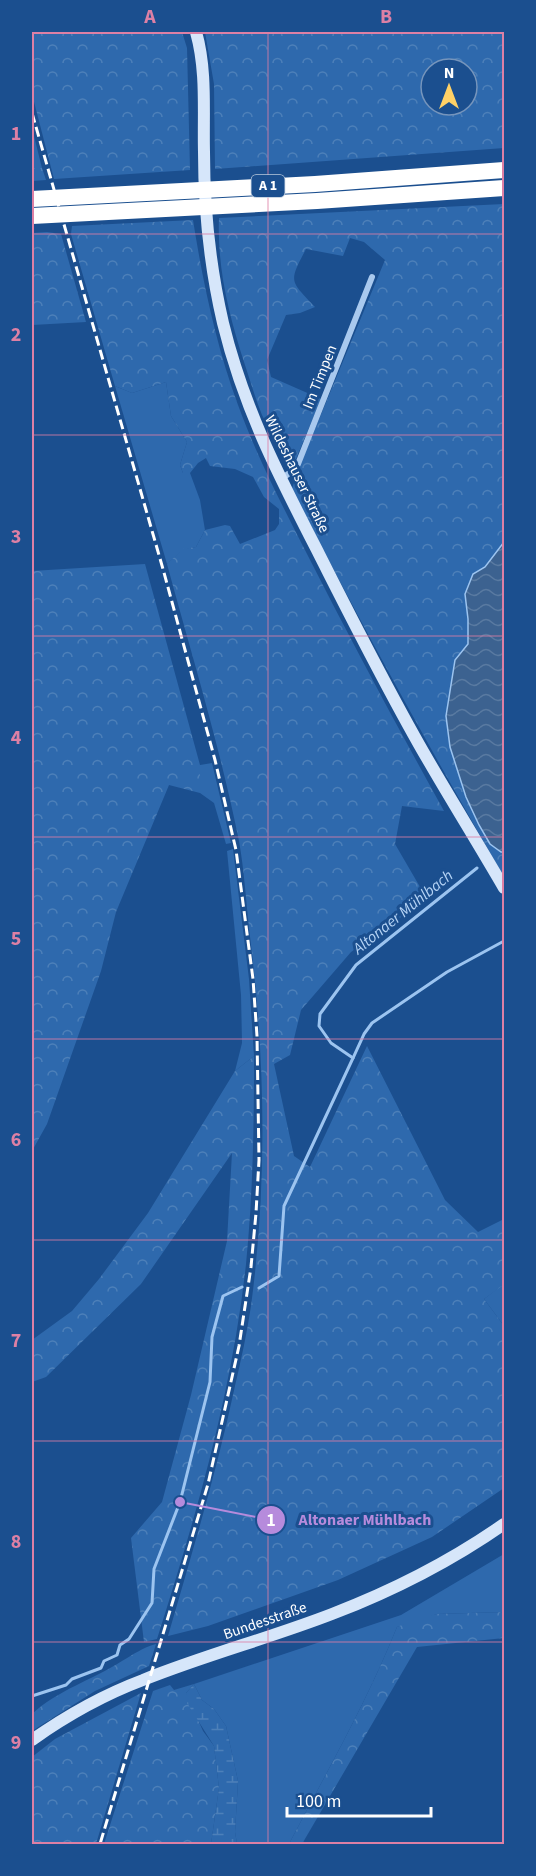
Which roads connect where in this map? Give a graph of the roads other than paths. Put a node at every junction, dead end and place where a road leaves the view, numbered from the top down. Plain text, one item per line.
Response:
1 (196, 32) edge
2 (504, 170) edge
3 (504, 188) edge
4 (32, 199) edge
5 (32, 216) edge
6 (372, 277) dead end
7 (280, 479) junction
8 (504, 888) edge
9 (504, 1524) edge
10 (32, 1740) edge

1 - 7 main road, Wildeshauser Straße
2 - 4 highway, A 1
3 - 5 highway, A 1
6 - 7 street, Im Timpen
7 - 8 main road, Wildeshauser Straße
9 - 10 main road, Bundesstraße

